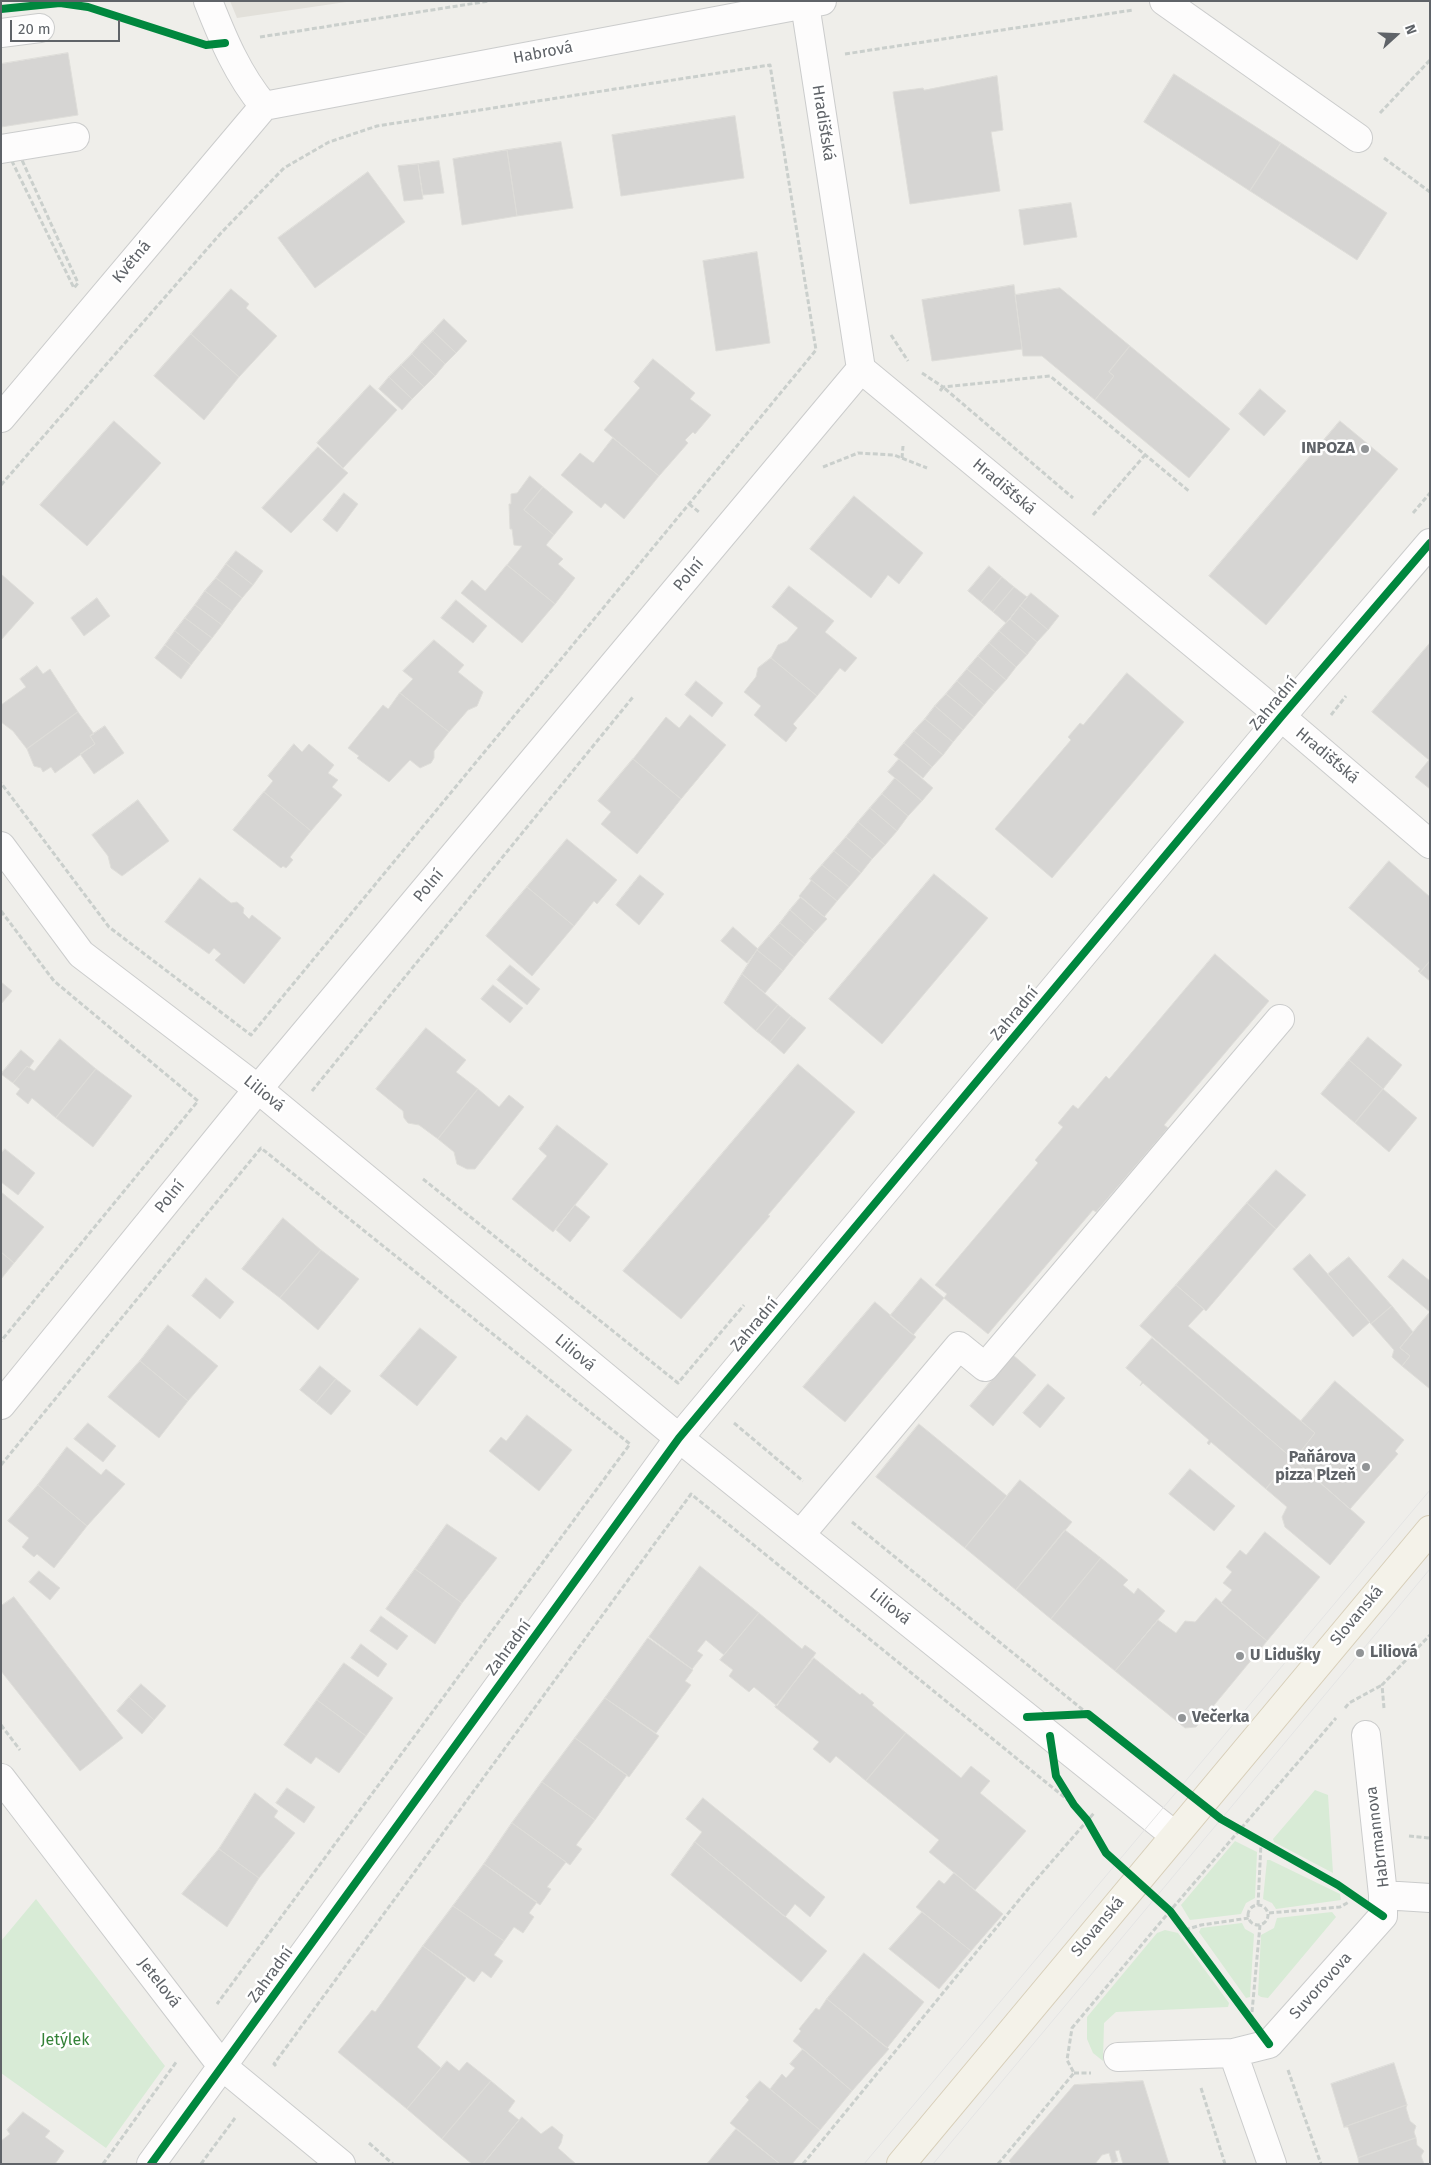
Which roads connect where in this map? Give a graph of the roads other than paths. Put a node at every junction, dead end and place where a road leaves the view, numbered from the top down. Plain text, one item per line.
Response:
1 (208, 1) edge
2 (814, 3) edge
3 (1166, 3) edge
4 (40, 28) dead end
5 (1, 33) edge
6 (264, 106) junction
7 (75, 137) dead end
8 (1358, 138) road end
9 (8, 148) edge
10 (861, 370) junction
11 (1, 418) edge
12 (1430, 543) edge
13 (1281, 717) junction
14 (1430, 844) edge
15 (1, 846) edge
16 (1280, 1019) dead end
17 (258, 1089) junction
18 (1, 1405) edge
19 (679, 1438) junction
20 (1430, 1530) edge
21 (800, 1535) junction
22 (1366, 1735) dead end
23 (1, 1778) edge
24 (1174, 1835) junction
25 (1430, 1898) edge
26 (1369, 1900) junction
27 (1233, 2053) junction
28 (1118, 2056) dead end
29 (222, 2066) junction
30 (151, 2164) edge
31 (341, 2164) edge
32 (900, 2164) edge
33 (1272, 2164) edge

1 - 6 street
2 - 6 street, Habrová
2 - 10 street, Hradišťská
3 - 8 street
4 - 5 street
6 - 11 street, Květná
7 - 9 street
10 - 13 street, Hradišťská
10 - 17 street, Polní
12 - 13 street, Zahradní
13 - 14 street, Hradišťská
13 - 19 street, Zahradní
15 - 17 street, Liliová
16 - 21 street
17 - 18 street, Polní
17 - 19 street, Liliová
19 - 21 street, Liliová
19 - 29 street, Zahradní
20 - 24 main road, Slovanská
21 - 24 street, Liliová
22 - 26 street, Habrmannova
23 - 29 street, Jetelová
24 - 32 main road, Slovanská
25 - 26 street, Habrmannova
26 - 27 street, Suvorovova
27 - 28 street
27 - 33 street
29 - 30 street, Zahradní
29 - 31 street, Jetelová

